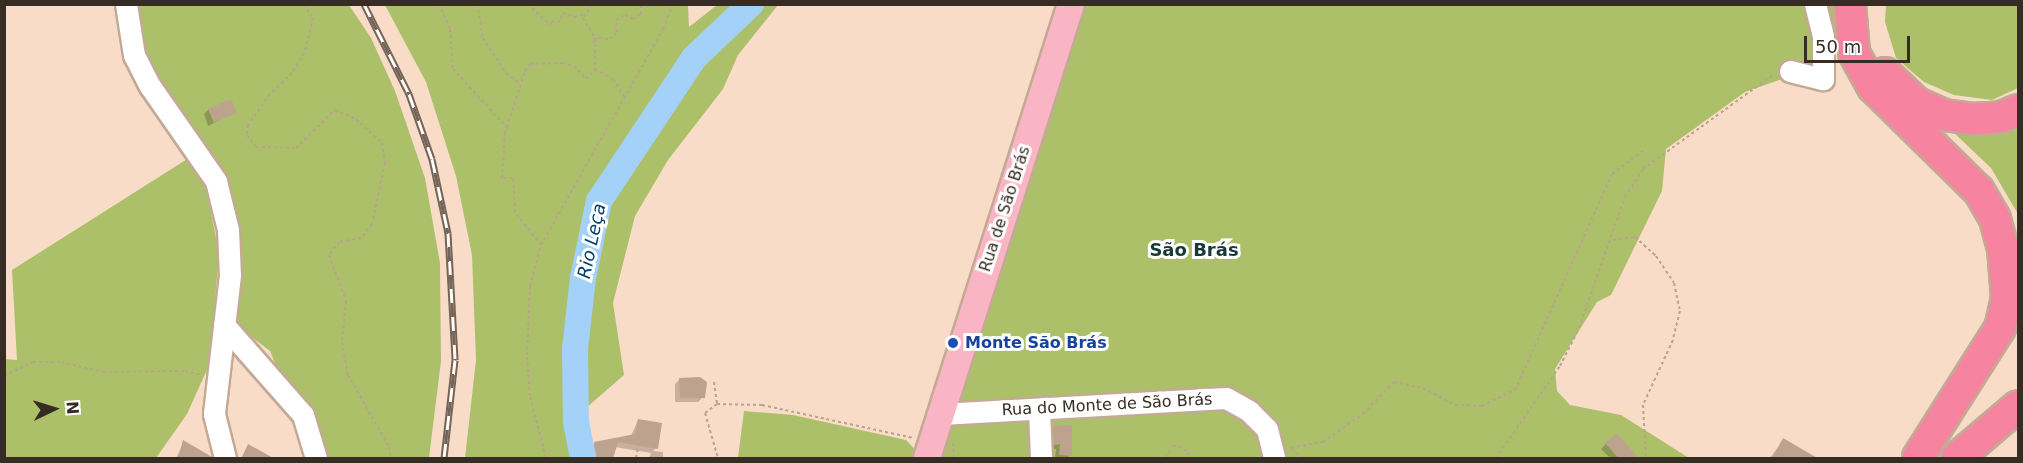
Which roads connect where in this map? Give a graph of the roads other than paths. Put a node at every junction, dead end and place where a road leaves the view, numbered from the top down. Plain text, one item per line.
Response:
1 (126, 4) edge
2 (1071, 4) edge
3 (1815, 4) edge
4 (1850, 4) edge
5 (1864, 4) edge
6 (1790, 71) road end
7 (2019, 110) edge
8 (224, 326) junction
9 (2019, 335) edge
10 (2019, 406) edge
11 (1039, 410) junction
12 (941, 414) junction
13 (2019, 432) edge
14 (1282, 454) edge
15 (928, 457) edge
16 (1917, 458) edge
17 (225, 459) edge
18 (316, 459) edge
19 (1041, 459) edge
20 (1957, 459) edge
21 (1987, 459) edge

1 - 8 street
2 - 12 main road, Rua de São Brás
3 - 6 street
4 - 16 highway
5 - 7 highway
8 - 17 street
8 - 18 street
9 - 16 highway
10 - 20 highway
11 - 12 street, Rua do Monte de São Brás
11 - 14 street, Rua do Monte de São Brás
11 - 19 street
12 - 15 main road, Rua de São Brás
13 - 21 highway

